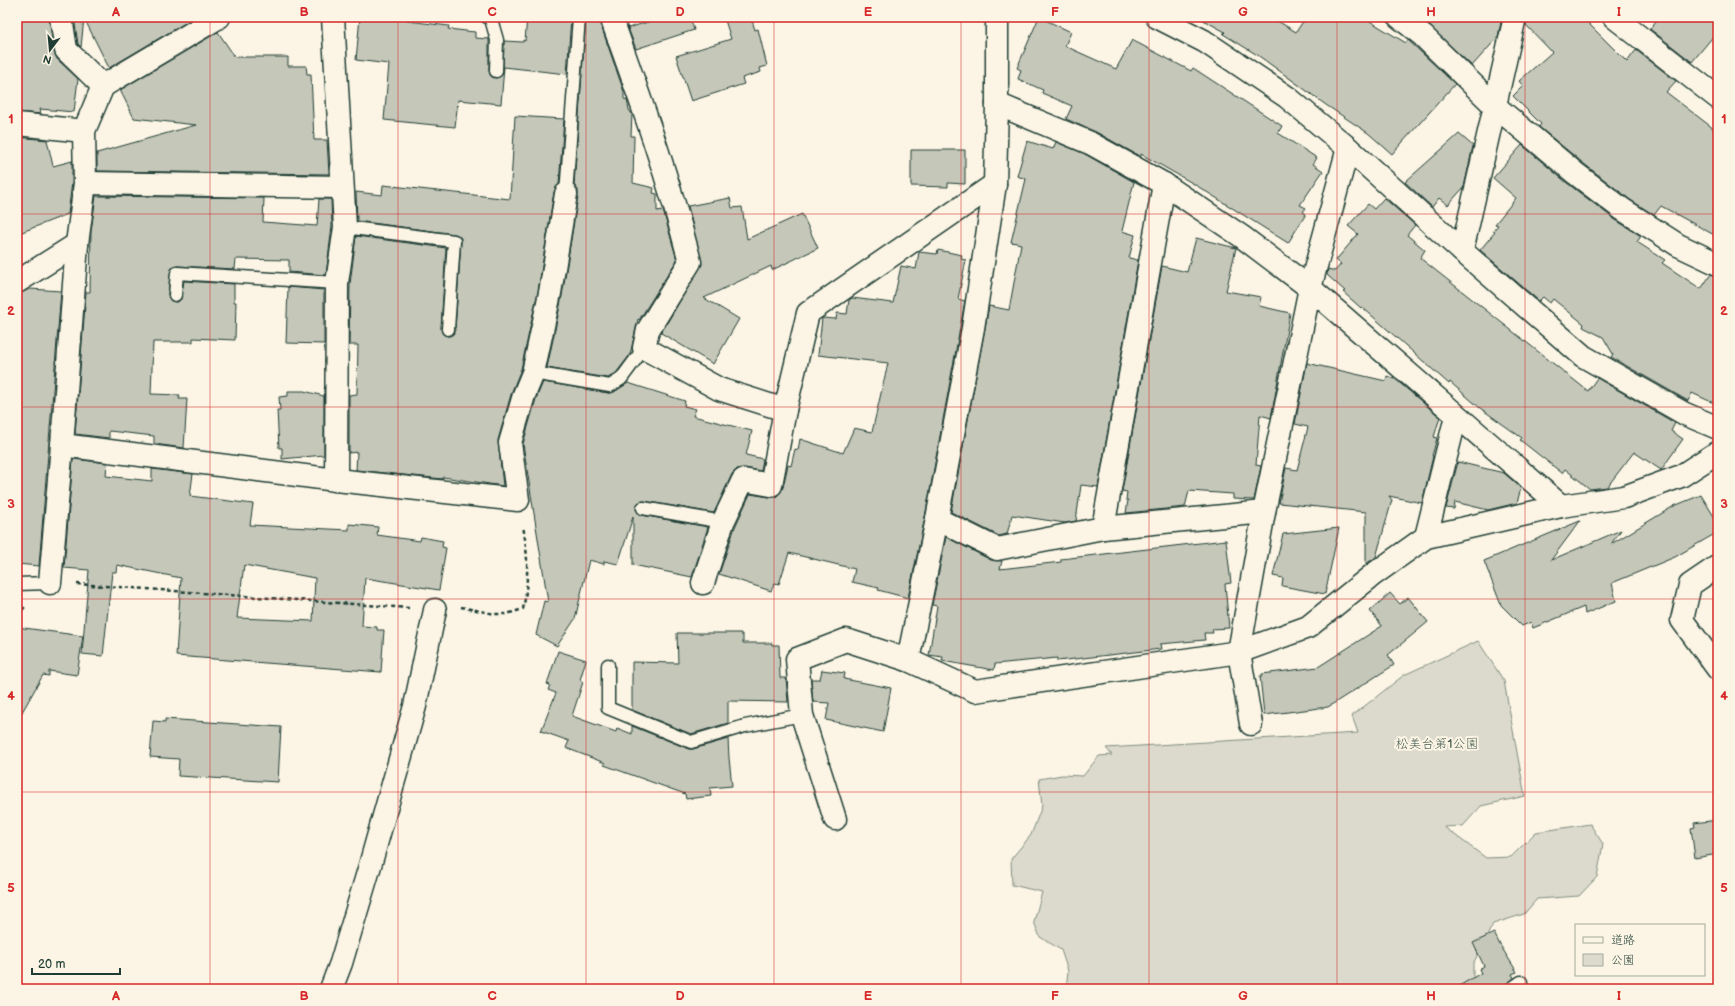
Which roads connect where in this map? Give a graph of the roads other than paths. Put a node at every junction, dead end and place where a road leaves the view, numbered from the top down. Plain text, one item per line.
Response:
1 (61, 17) edge
2 (219, 17) edge
3 (333, 17) edge
4 (487, 17) edge
5 (579, 17) edge
6 (611, 17) edge
7 (997, 17) edge
8 (1157, 17) edge
9 (1399, 17) edge
10 (1515, 17) edge
11 (1614, 17) edge
12 (496, 71) dead end
13 (103, 86) junction
14 (1718, 98) edge
15 (997, 104) junction
16 (1495, 106) junction
17 (17, 124) edge
18 (84, 131) junction
19 (1348, 148) junction
20 (85, 183) junction
21 (995, 184) junction
22 (1164, 184) junction
23 (342, 187) junction
24 (566, 194) joint
25 (345, 227) junction
26 (77, 244) junction
27 (1462, 252) junction
28 (1718, 264) edge
29 (17, 282) edge
30 (337, 282) junction
31 (1310, 288) junction
32 (175, 296) dead end
33 (448, 329) dead end
34 (644, 348) junction
35 (533, 373) junction
36 (785, 410) junction
37 (1456, 416) junction
38 (1718, 428) edge
39 (62, 445) junction
40 (1718, 452) edge
41 (336, 480) junction
42 (1561, 506) junction
43 (643, 508) dead end
44 (1264, 512) junction
45 (937, 519) junction
46 (723, 522) junction
47 (1103, 528) junction
48 (1426, 537) junction
49 (1718, 566) edge
50 (50, 583) joint
51 (703, 583) dead end
52 (17, 584) edge
53 (435, 610) road end
54 (1238, 652) junction
55 (908, 660) junction
56 (608, 665) dead end
57 (1718, 669) edge
58 (802, 715) junction
59 (1251, 724) dead end
60 (835, 820) dead end
61 (1521, 982) dead end
62 (331, 989) edge
63 (1511, 989) edge

1 - 13 street
2 - 13 street
3 - 23 street
4 - 12 lane
5 - 24 lane
6 - 34 street
7 - 15 street
8 - 19 street
9 - 16 street
10 - 16 street
11 - 14 street
13 - 18 street
15 - 21 street
15 - 22 street
16 - 27 street
16 - 28 street
17 - 18 street
18 - 20 street
19 - 27 street
19 - 31 street
20 - 23 street
20 - 26 street
21 - 36 street
21 - 45 street
22 - 31 street
22 - 47 street
23 - 25 street
24 - 35 street
25 - 30 street
25 - 33 lane
26 - 29 street
26 - 39 street
27 - 38 street
30 - 32 lane
30 - 41 street
31 - 37 street
31 - 44 street
34 - 35 lane
34 - 36 street
35 - 41 street
36 - 46 street
37 - 42 street
37 - 48 street
39 - 41 street
39 - 50 street
40 - 42 street
42 - 48 street
43 - 46 lane
44 - 47 street
44 - 54 street
45 - 47 street
45 - 55 street
46 - 51 street
48 - 54 street
49 - 57 street
50 - 52 lane
53 - 62 street
54 - 55 street
54 - 59 street
55 - 58 street
56 - 58 lane
58 - 60 street
61 - 63 lane

